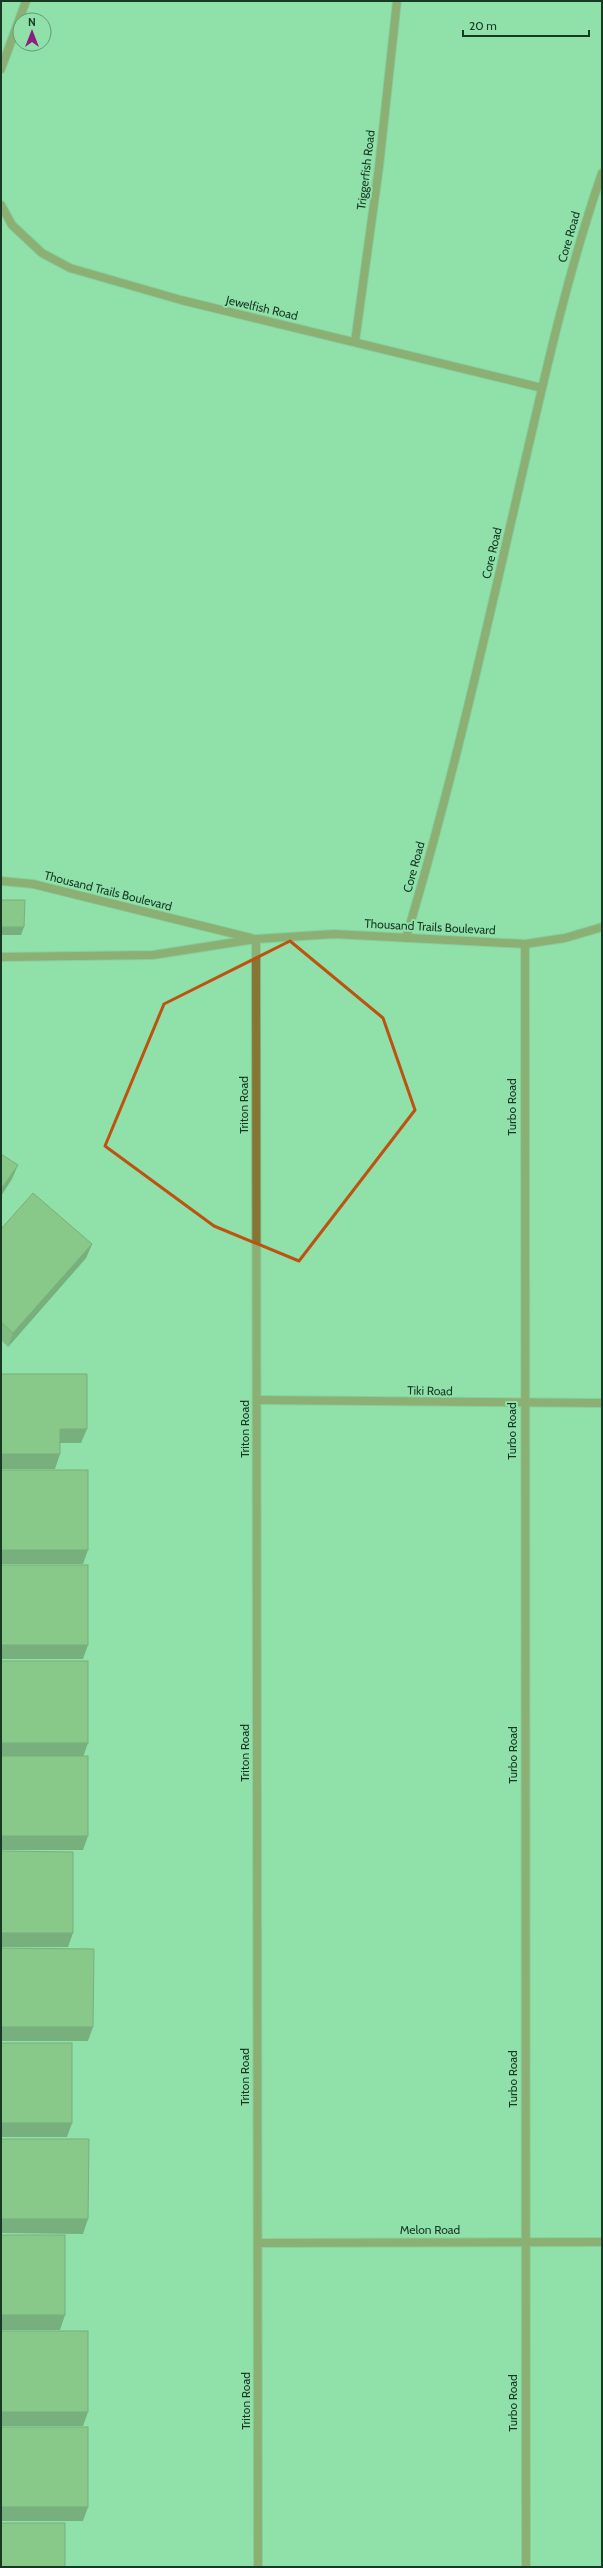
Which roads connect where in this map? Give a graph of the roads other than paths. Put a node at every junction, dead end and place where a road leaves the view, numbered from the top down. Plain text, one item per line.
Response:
1 (26, 1) edge
2 (397, 1) edge
3 (1, 69) edge
4 (602, 173) edge
5 (1, 205) edge
6 (355, 342) junction
7 (542, 388) junction
8 (1, 882) edge
9 (602, 927) edge
10 (406, 938) junction
11 (256, 940) junction
12 (525, 944) junction
13 (1, 957) edge
14 (257, 1400) junction
15 (602, 1403) edge
16 (524, 1404) junction
17 (525, 2242) junction
18 (602, 2242) edge
19 (258, 2243) junction
20 (258, 2567) edge
21 (526, 2567) edge

1 - 3 lane
2 - 6 lane, Triggerfish Road
4 - 7 lane, Core Road
5 - 6 lane, Jewelfish Road
6 - 7 lane, Jewelfish Road
7 - 10 lane, Core Road
8 - 11 lane, Thousand Trails Boulevard
9 - 12 lane, Thousand Trails Boulevard
10 - 11 lane, Thousand Trails Boulevard
10 - 12 lane, Thousand Trails Boulevard
11 - 13 lane, Thousand Trails Boulevard
11 - 14 lane, Triton Road
12 - 16 lane, Turbo Road
14 - 16 lane, Tiki Road
14 - 19 lane, Triton Road
15 - 16 lane, Tiki Road
16 - 17 lane, Turbo Road
17 - 18 lane, Melon Road
17 - 19 lane, Melon Road
17 - 21 lane, Turbo Road
19 - 20 lane, Triton Road

